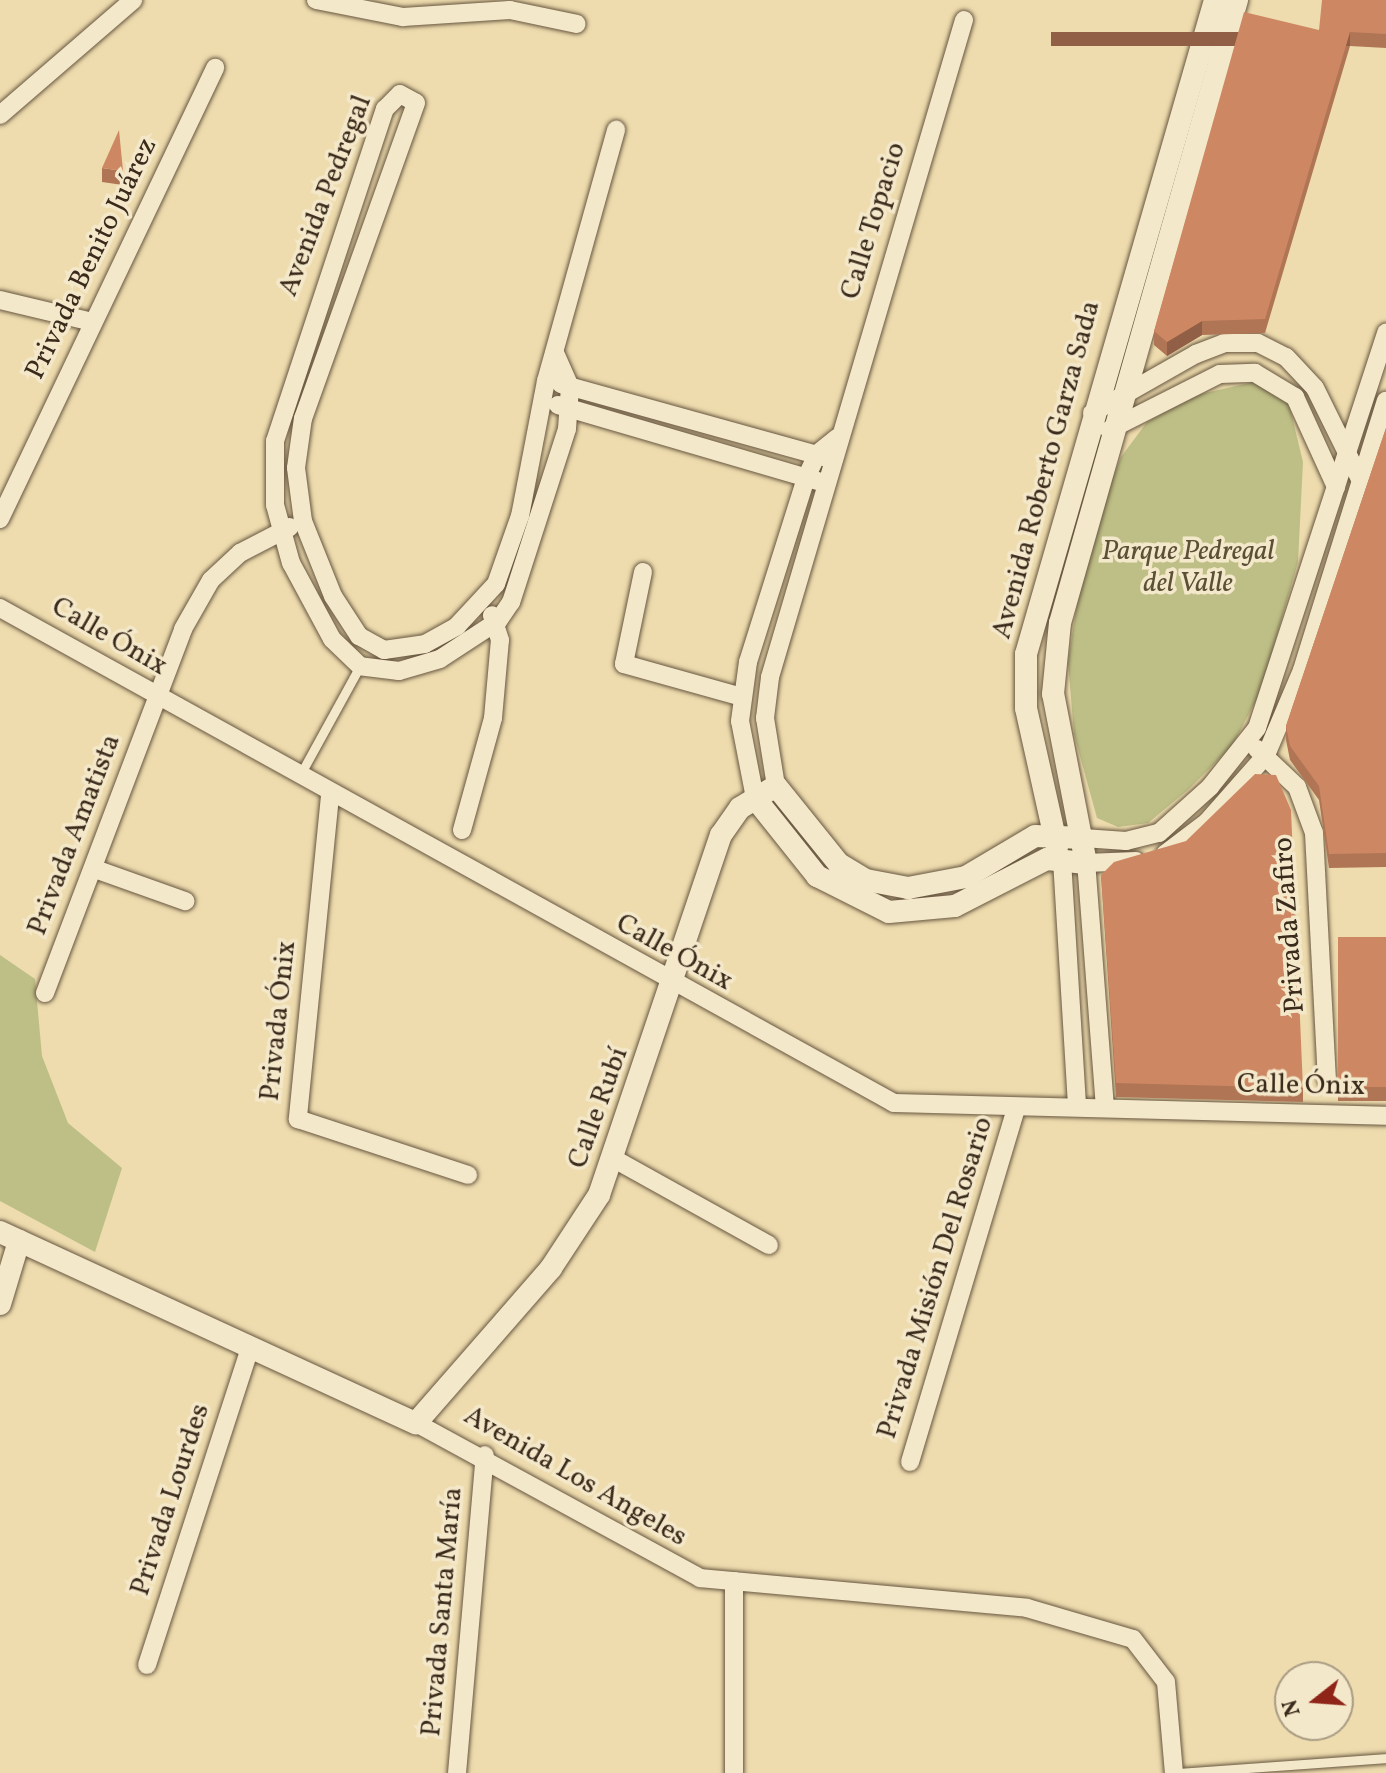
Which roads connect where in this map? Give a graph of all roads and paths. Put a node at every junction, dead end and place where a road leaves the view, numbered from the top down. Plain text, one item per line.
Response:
1 (133, 0) edge
2 (316, 0) edge
3 (1215, 0) edge
4 (1237, 0) edge
5 (964, 20) dead end
6 (577, 24) dead end
7 (215, 68) dead end
8 (0, 115) edge
9 (616, 130) dead end
10 (0, 300) edge
11 (92, 322) junction
12 (1383, 342) edge
13 (555, 353) junction
14 (546, 381) junction
15 (570, 387) junction
16 (1127, 392) junction
17 (544, 401) junction
18 (1386, 401) edge
19 (570, 409) junction
20 (1092, 413) junction
21 (1115, 427) junction
22 (837, 438) junction
23 (1082, 444) junction
24 (1344, 444) junction
25 (817, 454) junction
26 (836, 461) junction
27 (806, 478) junction
28 (1361, 481) junction
29 (832, 484) junction
30 (1335, 484) junction
31 (0, 519) edge
32 (1349, 520) junction
33 (303, 521) junction
34 (281, 531) junction
35 (643, 572) dead end
36 (483, 603) junction
37 (0, 608) edge
38 (498, 621) junction
39 (360, 666) junction
40 (156, 696) junction
41 (742, 697) junction
42 (1247, 744) junction
43 (1266, 755) junction
44 (298, 777) junction
45 (776, 786) junction
46 (330, 796) junction
47 (755, 798) junction
48 (462, 830) dead end
49 (1053, 833) junction
50 (1083, 838) junction
51 (1062, 860) junction
52 (1086, 863) junction
53 (95, 869) junction
54 (185, 901) dead end
55 (674, 985) junction
56 (45, 993) dead end
57 (1327, 1080) dead end
58 (1077, 1107) junction
59 (1105, 1108) junction
60 (1016, 1109) junction
61 (1386, 1116) edge
62 (616, 1160) junction
63 (468, 1175) dead end
64 (9, 1237) edge
65 (769, 1245) dead end
66 (0, 1304) edge
67 (249, 1352) junction
68 (416, 1423) junction
69 (485, 1455) junction
70 (910, 1462) dead end
71 (734, 1581) junction
72 (147, 1665) dead end
73 (1386, 1758) edge
74 (457, 1773) edge
75 (734, 1773) edge
76 (1176, 1773) edge

1 - 8 street
2 - 6 street
3 - 20 street, Avenida Roberto Garza Sada
4 - 16 street, Avenida Roberto Garza Sada
5 - 22 street, Calle Topacio
7 - 11 street, Privada Benito Juárez
9 - 13 street
10 - 11 street
11 - 31 street, Privada Benito Juárez
12 - 24 street
13 - 14 street
13 - 15 street
14 - 15 street
14 - 17 street
15 - 19 street
15 - 25 street
16 - 20 street
16 - 21 street, Avenida Roberto Garza Sada
16 - 24 street
17 - 19 street
17 - 36 street
18 - 28 street
19 - 27 street
19 - 38 street
20 - 23 street, Avenida Roberto Garza Sada
21 - 23 street
21 - 30 street
21 - 50 street, Avenida Roberto Garza Sada
22 - 25 street
22 - 26 street, Calle Topacio
23 - 49 street, Avenida Roberto Garza Sada
24 - 28 street
24 - 30 street
25 - 26 street
25 - 27 street
26 - 29 street
27 - 29 street
27 - 41 street
28 - 32 street
29 - 45 street
30 - 32 street
30 - 42 street
32 - 43 street
33 - 34 street, Privada Amatista
33 - 34 street, Avenida Pedregal
33 - 36 street, Avenida Pedregal
34 - 39 street, Avenida Pedregal
34 - 40 street, Privada Amatista
35 - 41 street
36 - 38 street
37 - 40 street, Calle Ónix
38 - 39 street
38 - 48 street
39 - 44 lane
40 - 44 street, Calle Ónix
40 - 53 street, Privada Amatista
41 - 47 street
42 - 43 street, Privada Zafiro
42 - 50 street
43 - 52 street
43 - 57 street, Privada Zafiro
44 - 46 street, Calle Ónix
45 - 47 street, Calle Rubí
45 - 49 street
46 - 55 street, Calle Ónix
46 - 63 street, Privada Ónix
47 - 51 street
47 - 55 street, Calle Rubí
49 - 50 street
49 - 51 street, Avenida Roberto Garza Sada
50 - 52 street, Avenida Roberto Garza Sada
51 - 52 street
51 - 58 street, Avenida Roberto Garza Sada
52 - 59 street, Avenida Roberto Garza Sada
53 - 54 street
53 - 56 street, Privada Amatista
55 - 60 street, Calle Ónix
55 - 62 street, Calle Rubí
58 - 59 street, Calle Ónix
58 - 60 street, Calle Ónix
59 - 61 street, Calle Ónix
60 - 70 street, Privada Misión Del Rosario
62 - 65 street
62 - 68 street, Calle Rubí
64 - 66 street
64 - 67 street, Avenida Los Angeles
67 - 68 street, Avenida Los Angeles
67 - 72 street, Privada Lourdes
68 - 69 street, Avenida Los Angeles
69 - 71 street, Avenida Los Angeles
69 - 74 street, Privada Santa María
71 - 75 street
71 - 76 street, Avenida Los Angeles
73 - 76 lane

